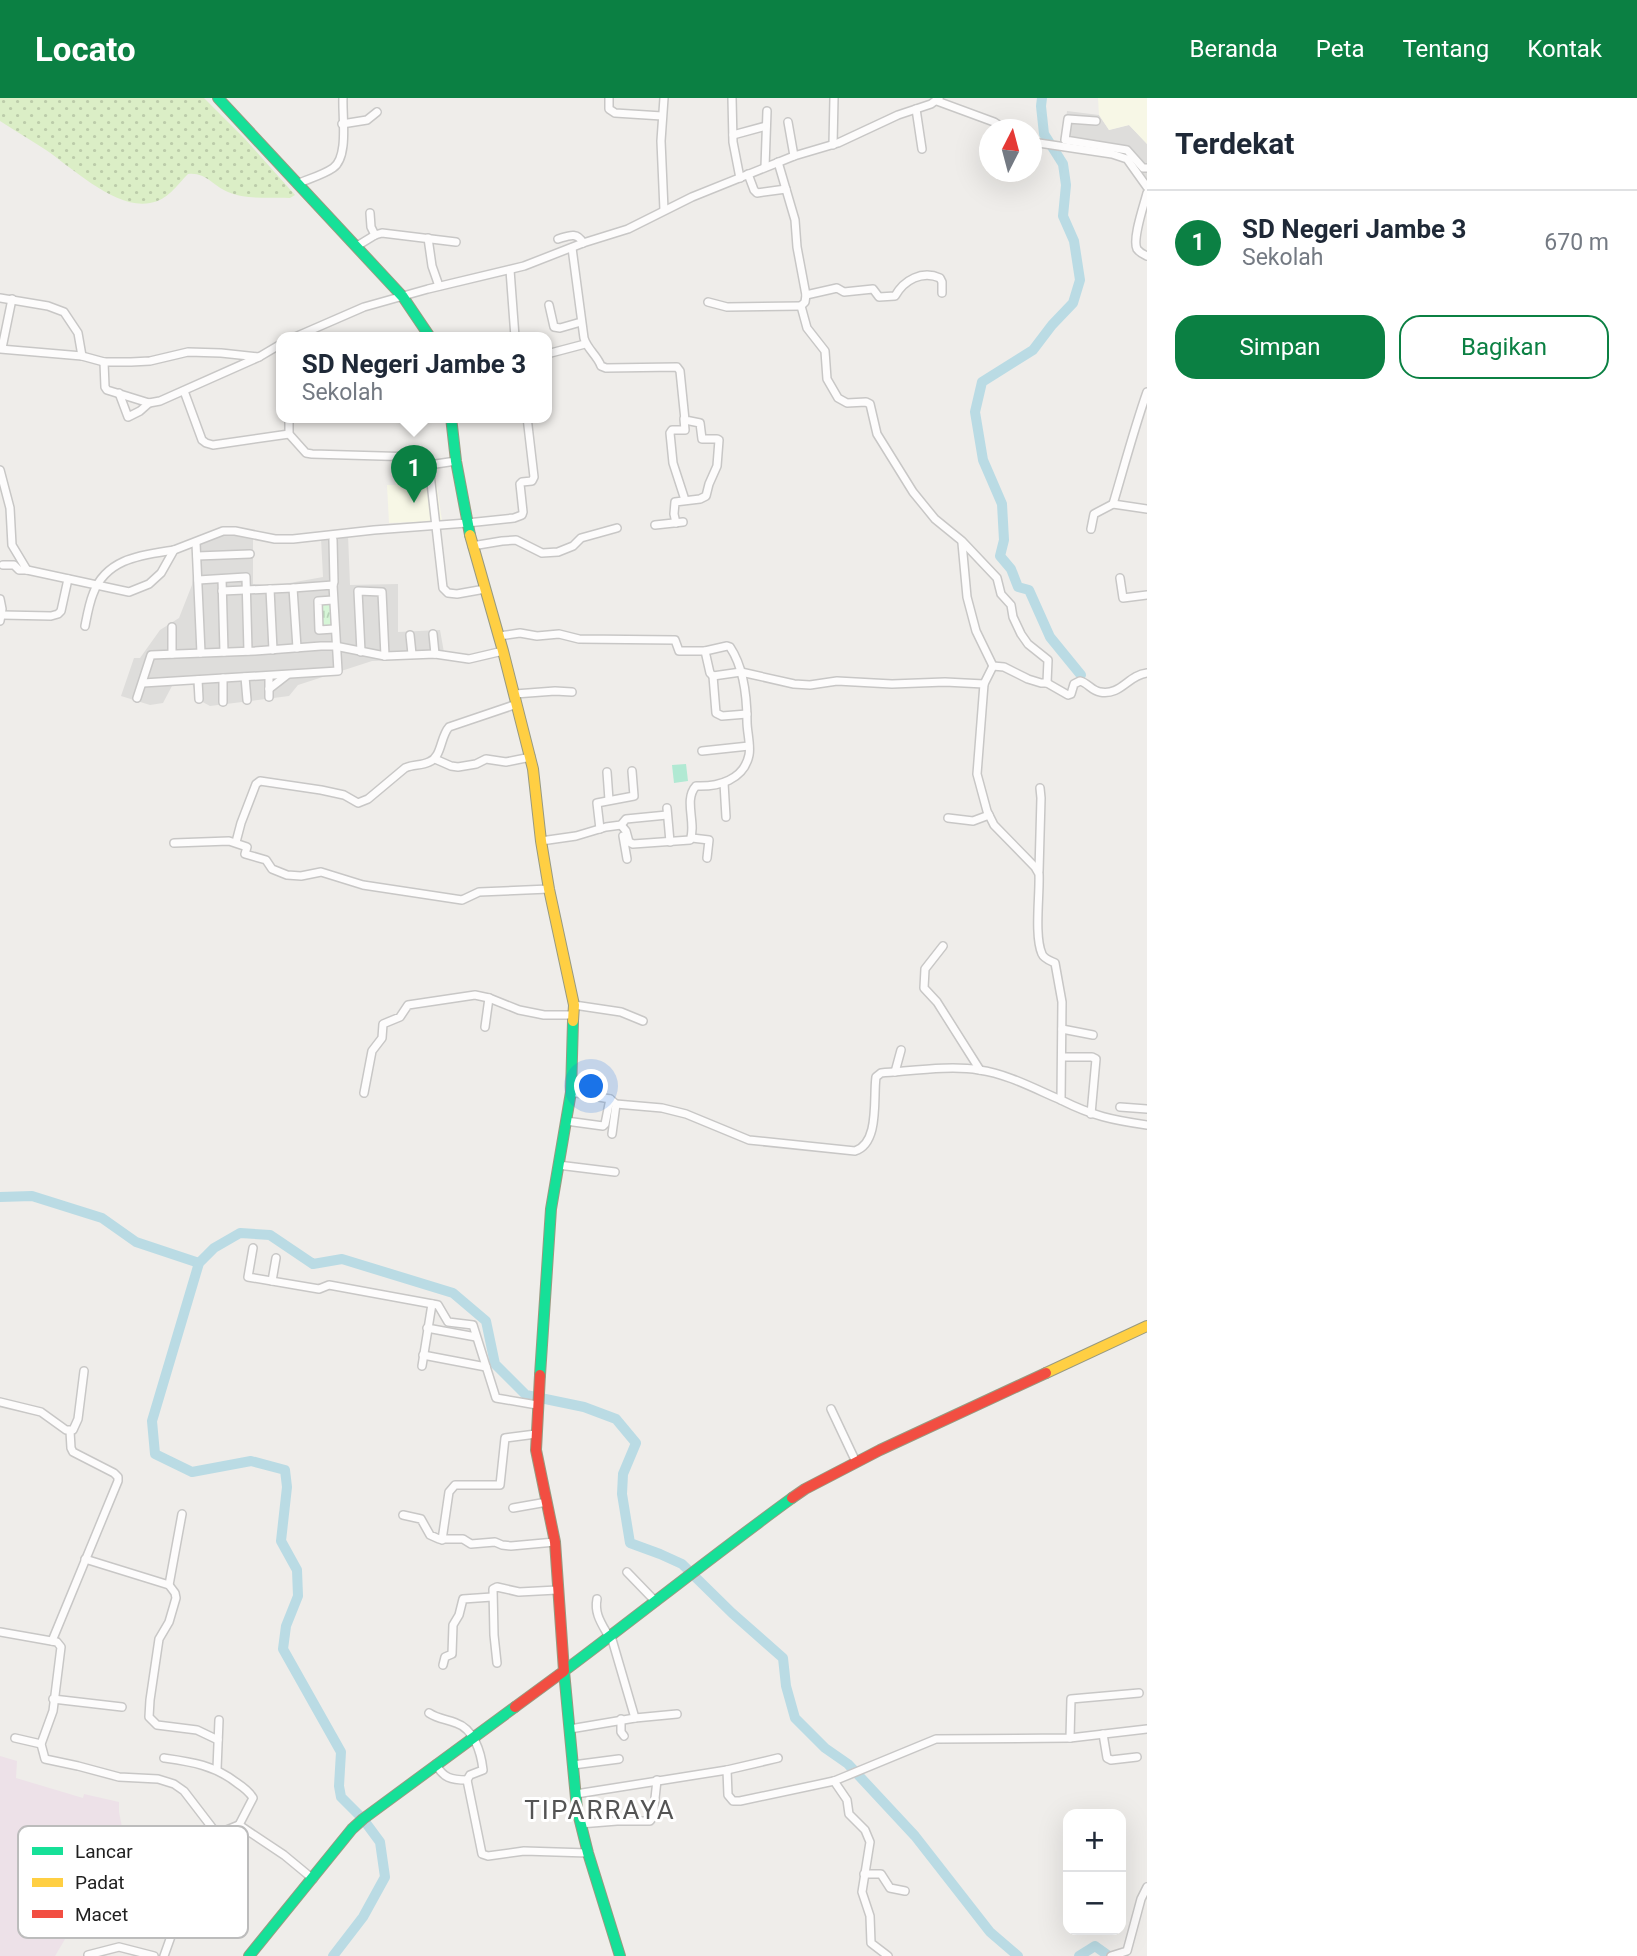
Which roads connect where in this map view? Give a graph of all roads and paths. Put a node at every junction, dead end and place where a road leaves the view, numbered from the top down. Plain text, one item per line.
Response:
1 (218, 98) edge
2 (343, 98) edge
3 (608, 98) edge
4 (664, 98) edge
5 (732, 98) edge
6 (834, 98) edge
7 (938, 99) edge
8 (916, 109) junction
9 (767, 111) dead end
10 (377, 112) dead end
11 (662, 116) junction
12 (989, 119) edge
13 (1096, 121) dead end
14 (788, 122) dead end
15 (342, 124) junction
16 (766, 126) junction
17 (733, 135) junction
18 (1042, 144) edge
19 (834, 145) junction
20 (922, 149) dead end
21 (794, 156) junction
22 (778, 162) junction
23 (765, 167) junction
24 (1147, 168) edge
25 (748, 174) junction
26 (740, 178) junction
27 (297, 184) junction
28 (1147, 187) edge
29 (786, 189) junction
30 (1147, 193) edge
31 (664, 210) junction
32 (370, 212) dead end
33 (375, 235) junction
34 (428, 238) junction
35 (558, 239) dead end
36 (456, 242) dead end
37 (583, 243) junction
38 (357, 246) junction
39 (572, 248) junction
40 (1147, 256) edge
41 (510, 270) junction
42 (439, 286) junction
43 (942, 293) dead end
44 (806, 295) junction
45 (402, 297) junction
46 (0, 298) edge
47 (12, 299) junction
48 (708, 303) dead end
49 (549, 305) dead end
50 (801, 306) junction
51 (581, 322) junction
52 (306, 332) edge
53 (426, 332) edge
54 (515, 332) edge
55 (586, 344) junction
56 (276, 347) edge
57 (1, 349) edge
58 (552, 353) edge
59 (82, 356) junction
60 (259, 357) junction
61 (104, 362) junction
62 (184, 391) junction
63 (119, 393) junction
64 (1147, 393) edge
65 (149, 403) junction
66 (684, 419) junction
67 (289, 423) edge
68 (452, 423) edge
69 (528, 423) edge
70 (289, 434) junction
71 (456, 461) junction
72 (429, 466) junction
73 (0, 470) edge
74 (685, 500) junction
75 (1113, 504) junction
76 (1147, 509) edge
77 (467, 523) junction
78 (436, 525) junction
79 (655, 525) dead end
80 (617, 528) dead end
81 (1091, 529) dead end
82 (333, 540) dead end
83 (962, 541) junction
84 (196, 543) junction
85 (472, 546) junction
86 (174, 551) junction
87 (250, 554) dead end
88 (197, 556) junction
89 (3, 565) dead end
90 (27, 570) junction
91 (1120, 578) dead end
92 (68, 579) junction
93 (222, 579) junction
94 (198, 580) junction
95 (333, 585) junction
96 (97, 586) junction
97 (293, 588) junction
98 (270, 589) junction
99 (485, 589) junction
100 (246, 590) junction
101 (222, 591) junction
102 (1147, 595) edge
103 (0, 599) edge
104 (333, 600) junction
105 (1, 618) edge
106 (85, 626) dead end
107 (172, 627) dead end
108 (334, 629) junction
109 (433, 634) dead end
110 (410, 635) dead end
111 (499, 636) junction
112 (335, 646) junction
113 (297, 648) junction
114 (273, 650) junction
115 (248, 651) junction
116 (503, 651) junction
117 (705, 651) junction
118 (224, 652) junction
119 (361, 652) junction
120 (201, 653) junction
121 (172, 654) junction
122 (412, 654) junction
123 (435, 654) junction
124 (385, 656) junction
125 (993, 666) junction
126 (741, 672) junction
127 (1147, 673) edge
128 (287, 675) junction
129 (269, 676) junction
130 (713, 676) junction
131 (245, 677) junction
132 (223, 678) junction
133 (198, 680) junction
134 (1047, 682) junction
135 (143, 683) junction
136 (984, 684) junction
137 (572, 692) dead end
138 (137, 698) dead end
139 (199, 699) dead end
140 (516, 699) junction
141 (247, 700) dead end
142 (223, 702) dead end
143 (747, 714) junction
144 (748, 746) junction
145 (702, 751) dead end
146 (531, 757) junction
147 (435, 759) junction
148 (632, 771) dead end
149 (607, 772) dead end
150 (723, 783) junction
151 (1040, 788) dead end
152 (609, 800) junction
153 (989, 815) junction
154 (726, 817) dead end
155 (948, 818) dead end
156 (621, 825) junction
157 (600, 829) junction
158 (692, 838) junction
159 (541, 841) junction
160 (236, 842) junction
161 (670, 842) junction
162 (174, 844) dead end
163 (707, 858) dead end
164 (627, 859) dead end
165 (1039, 874) junction
166 (549, 889) junction
167 (943, 946) dead end
168 (489, 998) junction
169 (573, 1010) junction
170 (643, 1021) dead end
171 (485, 1027) dead end
172 (1062, 1029) junction
173 (1093, 1035) dead end
174 (901, 1050) dead end
175 (1062, 1057) junction
176 (980, 1070) junction
177 (895, 1072) junction
178 (364, 1093) dead end
179 (571, 1093) junction
180 (1061, 1100) junction
181 (613, 1101) junction
182 (1121, 1107) dead end
183 (1147, 1108) edge
184 (1091, 1114) junction
185 (566, 1121) junction
186 (1147, 1125) edge
187 (612, 1134) dead end
188 (558, 1164) junction
189 (615, 1172) dead end
190 (253, 1248) dead end
191 (276, 1258) dead end
192 (272, 1281) junction
193 (432, 1304) junction
194 (1147, 1326) edge
195 (428, 1328) junction
196 (476, 1337) junction
197 (423, 1355) junction
198 (422, 1366) dead end
199 (486, 1367) junction
200 (84, 1371) dead end
201 (0, 1402) edge
202 (537, 1403) junction
203 (831, 1409) dead end
204 (70, 1431) junction
205 (536, 1434) junction
206 (856, 1462) junction
207 (547, 1502) junction
208 (513, 1508) dead end
209 (182, 1514) dead end
210 (403, 1515) dead end
211 (442, 1540) junction
212 (555, 1542) junction
213 (85, 1559) junction
214 (627, 1572) dead end
215 (169, 1585) junction
216 (557, 1590) junction
217 (492, 1597) junction
218 (597, 1599) dead end
219 (656, 1602) junction
220 (0, 1632) edge
221 (610, 1636) junction
222 (52, 1641) junction
223 (497, 1663) dead end
224 (443, 1665) dead end
225 (564, 1671) junction
226 (1139, 1693) dead end
227 (54, 1699) junction
228 (122, 1707) dead end
229 (429, 1713) dead end
230 (677, 1714) dead end
231 (635, 1718) junction
232 (621, 1719) junction
233 (219, 1720) dead end
234 (570, 1729) junction
235 (1147, 1729) edge
236 (1103, 1734) junction
237 (624, 1736) dead end
238 (474, 1737) junction
239 (15, 1738) dead end
240 (1070, 1738) junction
241 (218, 1740) junction
242 (41, 1744) junction
243 (1137, 1757) dead end
244 (164, 1758) dead end
245 (778, 1758) dead end
246 (619, 1759) dead end
247 (436, 1764) junction
248 (573, 1765) junction
249 (217, 1769) junction
250 (727, 1770) junction
251 (467, 1780) junction
252 (657, 1780) junction
253 (834, 1781) junction
254 (576, 1794) junction
255 (580, 1824) junction
256 (239, 1825) edge
257 (212, 1826) edge
258 (248, 1831) edge
259 (588, 1853) junction
260 (864, 1874) junction
261 (313, 1879) junction
262 (1147, 1887) edge
263 (905, 1891) dead end
264 (171, 1938) edge
265 (88, 1955) edge
266 (154, 1956) edge
267 (164, 1956) edge
268 (249, 1956) edge
269 (620, 1956) edge
270 (888, 1956) edge
271 (1111, 1956) edge

1 - 27 street
2 - 15 street
3 - 11 street
4 - 11 street
5 - 17 street
6 - 19 street
7 - 8 street
7 - 12 street
8 - 19 street
8 - 20 street
9 - 16 street
10 - 15 street
11 - 31 street
13 - 24 street
14 - 21 street
15 - 27 street
16 - 17 street
16 - 23 street
17 - 26 street
18 - 28 street
19 - 21 street
21 - 22 street
22 - 23 street
22 - 29 street
23 - 25 street
25 - 26 street
25 - 29 street
26 - 31 street
27 - 38 street
29 - 44 street
30 - 40 street
31 - 37 street
32 - 33 street
33 - 34 street
33 - 38 street
34 - 36 street
34 - 42 street
35 - 37 street
37 - 39 street
38 - 45 street
39 - 41 street
39 - 51 street
41 - 42 street
41 - 54 street
42 - 45 street
43 - 44 street
44 - 50 street
45 - 52 street
45 - 53 street
46 - 47 street
47 - 57 street
47 - 59 street
48 - 50 street
49 - 51 street
50 - 83 street
51 - 55 street
55 - 58 street
55 - 66 street
56 - 60 street
57 - 59 street
59 - 61 street
60 - 61 street
60 - 62 street
61 - 63 street
62 - 65 street
62 - 70 street
63 - 65 street
63 - 65 street
64 - 75 street
66 - 74 street
66 - 74 street
67 - 70 street
68 - 71 street
69 - 77 street
70 - 72 street
71 - 72 street
71 - 77 street
72 - 78 street
73 - 90 street
74 - 79 street
75 - 76 street
75 - 81 street
77 - 78 street
77 - 85 street
78 - 84 street
78 - 99 street
80 - 85 street
82 - 95 street
83 - 125 street
83 - 134 street
84 - 86 street
84 - 88 street
85 - 99 street
86 - 96 street
86 - 96 street
87 - 88 street
88 - 94 street
89 - 90 street
90 - 92 street
91 - 102 street
92 - 96 street
92 - 105 street
93 - 94 street
93 - 100 street
93 - 101 street
94 - 120 street
95 - 97 street
95 - 104 street
96 - 106 street
97 - 98 street
97 - 113 street
98 - 100 street
98 - 114 street
99 - 111 street
100 - 101 street
100 - 115 street
101 - 118 street
103 - 105 street
104 - 108 street
104 - 108 street
107 - 121 street
108 - 112 street
109 - 123 street
110 - 122 street
111 - 116 street
111 - 117 street
112 - 113 street
112 - 119 street
112 - 128 street
113 - 114 street
114 - 115 street
115 - 118 street
116 - 123 street
116 - 140 street
117 - 126 street
117 - 130 street
118 - 120 street
119 - 124 street
119 - 124 street
120 - 121 street
121 - 135 street
122 - 123 street
122 - 124 street
125 - 134 street
125 - 136 street
126 - 130 street
126 - 136 street
126 - 143 street
127 - 134 street
128 - 129 street
128 - 129 street
129 - 131 street
130 - 143 street
131 - 132 street
131 - 141 street
132 - 133 street
132 - 142 street
133 - 135 street
133 - 139 street
135 - 138 street
136 - 153 street
137 - 140 street
140 - 146 street
140 - 147 street
143 - 144 street
144 - 145 street
144 - 150 street
146 - 147 street
146 - 159 street
147 - 160 street
148 - 152 street
149 - 152 street
150 - 154 street
150 - 158 street
151 - 165 street
152 - 157 street
153 - 155 street
153 - 165 street
156 - 157 street
156 - 161 street
156 - 161 street
156 - 164 street
157 - 159 street
158 - 161 street
158 - 163 street
159 - 166 street
160 - 162 street
160 - 166 street
165 - 172 street
166 - 169 street
167 - 176 street
168 - 169 street
168 - 171 street
168 - 178 street
169 - 170 street
169 - 179 street
172 - 173 street
172 - 175 street
174 - 177 street
175 - 180 street
175 - 184 street
176 - 177 street
176 - 180 street
177 - 181 street
179 - 181 street
179 - 185 street
180 - 184 street
181 - 185 street
181 - 187 street
182 - 183 street
184 - 186 street
185 - 188 street
188 - 189 street
188 - 202 street
190 - 192 street
191 - 192 street
192 - 193 street
193 - 195 street
193 - 196 street
194 - 206 street
195 - 196 street
195 - 197 street
196 - 199 street
197 - 198 street
197 - 199 street
199 - 202 street
200 - 204 street
201 - 204 street
202 - 205 street
203 - 206 street
204 - 213 street
205 - 207 street
205 - 211 street
206 - 219 street
207 - 208 street
207 - 212 street
209 - 215 street
210 - 211 street
211 - 212 street
212 - 216 street
213 - 215 street
213 - 222 street
214 - 219 street
215 - 241 street
216 - 217 street
216 - 225 street
217 - 223 street
217 - 224 street
218 - 221 street
219 - 221 street
220 - 222 street
221 - 225 street
221 - 231 street
222 - 227 street
225 - 234 street
225 - 238 street
226 - 240 street
227 - 228 street
227 - 242 street
229 - 238 street
230 - 231 street
231 - 232 street
232 - 234 street
232 - 237 street
233 - 241 street
234 - 248 street
235 - 236 street
236 - 240 street
236 - 243 street
238 - 247 street
238 - 251 street
239 - 242 street
240 - 253 street
241 - 249 street
242 - 257 street
244 - 249 street
245 - 250 street
246 - 248 street
247 - 251 street
247 - 261 street
248 - 254 street
249 - 256 street
250 - 252 street
250 - 253 street
251 - 259 street
252 - 254 street
252 - 255 street
253 - 260 street
254 - 255 street
255 - 259 street
258 - 261 street
259 - 269 street
260 - 263 street
260 - 270 street
261 - 268 street
262 - 271 street
264 - 267 street
265 - 266 street

